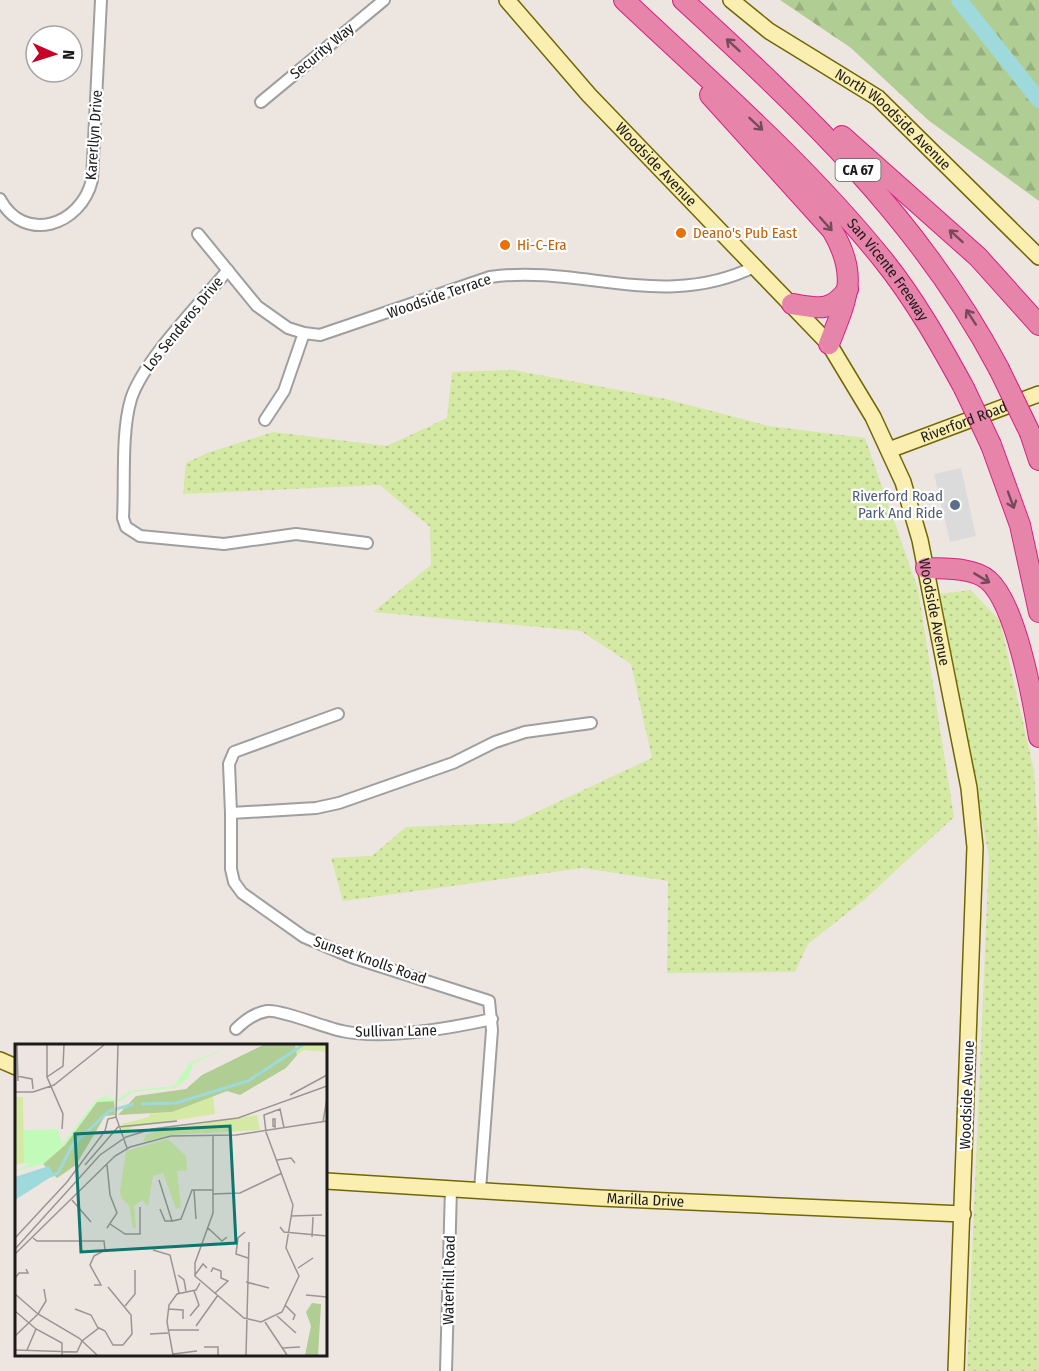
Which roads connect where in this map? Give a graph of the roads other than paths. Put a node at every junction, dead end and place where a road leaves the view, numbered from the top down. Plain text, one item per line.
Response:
1 (101, 0) edge
2 (384, 0) edge
3 (507, 0) edge
4 (624, 0) edge
5 (684, 0) edge
6 (731, 0) edge
7 (652, 27) junction
8 (763, 74) junction
9 (261, 102) dead end
10 (0, 199) edge
11 (198, 234) dead end
12 (1039, 257) edge
13 (756, 266) junction
14 (228, 270) junction
15 (849, 286) junction
16 (792, 304) junction
17 (1039, 325) edge
18 (304, 333) junction
19 (829, 344) junction
20 (1039, 394) edge
21 (265, 420) dead end
22 (890, 450) junction
23 (1039, 460) edge
24 (367, 543) dead end
25 (926, 568) junction
26 (1039, 612) edge
27 (338, 714) dead end
28 (591, 723) dead end
29 (1039, 737) edge
30 (231, 813) junction
31 (492, 1019) junction
32 (236, 1029) dead end
33 (0, 1060) edge
34 (15, 1067) edge
35 (327, 1181) edge
36 (451, 1188) junction
37 (480, 1190) junction
38 (963, 1214) junction
39 (446, 1371) edge
40 (956, 1371) edge

1 - 10 street, Karerllyn Drive
2 - 9 street, Security Way
3 - 13 main road, Woodside Avenue
4 - 7 highway, San Vicente Freeway / CA 67
8 -> 5 highway, CA 67
6 - 12 main road, North Woodside Avenue
7 -> 15 highway
7 -> 26 highway, San Vicente Freeway / CA 67, bridge
17 -> 8 highway
23 -> 8 highway, CA 67, bridge
11 - 14 street
13 - 16 main road, Woodside Avenue
13 - 18 street, Woodside Terrace
14 - 18 street
14 - 24 street, Los Senderos Drive
15 - 16 highway
15 - 19 highway
16 - 19 main road, Woodside Avenue
18 - 21 street
19 - 22 main road, Woodside Avenue
20 - 22 main road, Riverford Road
22 - 25 main road, Woodside Avenue
25 -> 29 highway
25 - 38 main road, Woodside Avenue
27 - 30 street
28 - 30 street
30 - 31 street, Sunset Knolls Road
31 - 32 street, Sullivan Lane
31 - 37 street
33 - 34 main road
35 - 36 main road, Marilla Drive
36 - 37 main road, Marilla Drive
36 - 39 street, Waterhill Road
37 - 38 main road, Marilla Drive
38 - 40 main road, Woodside Avenue

